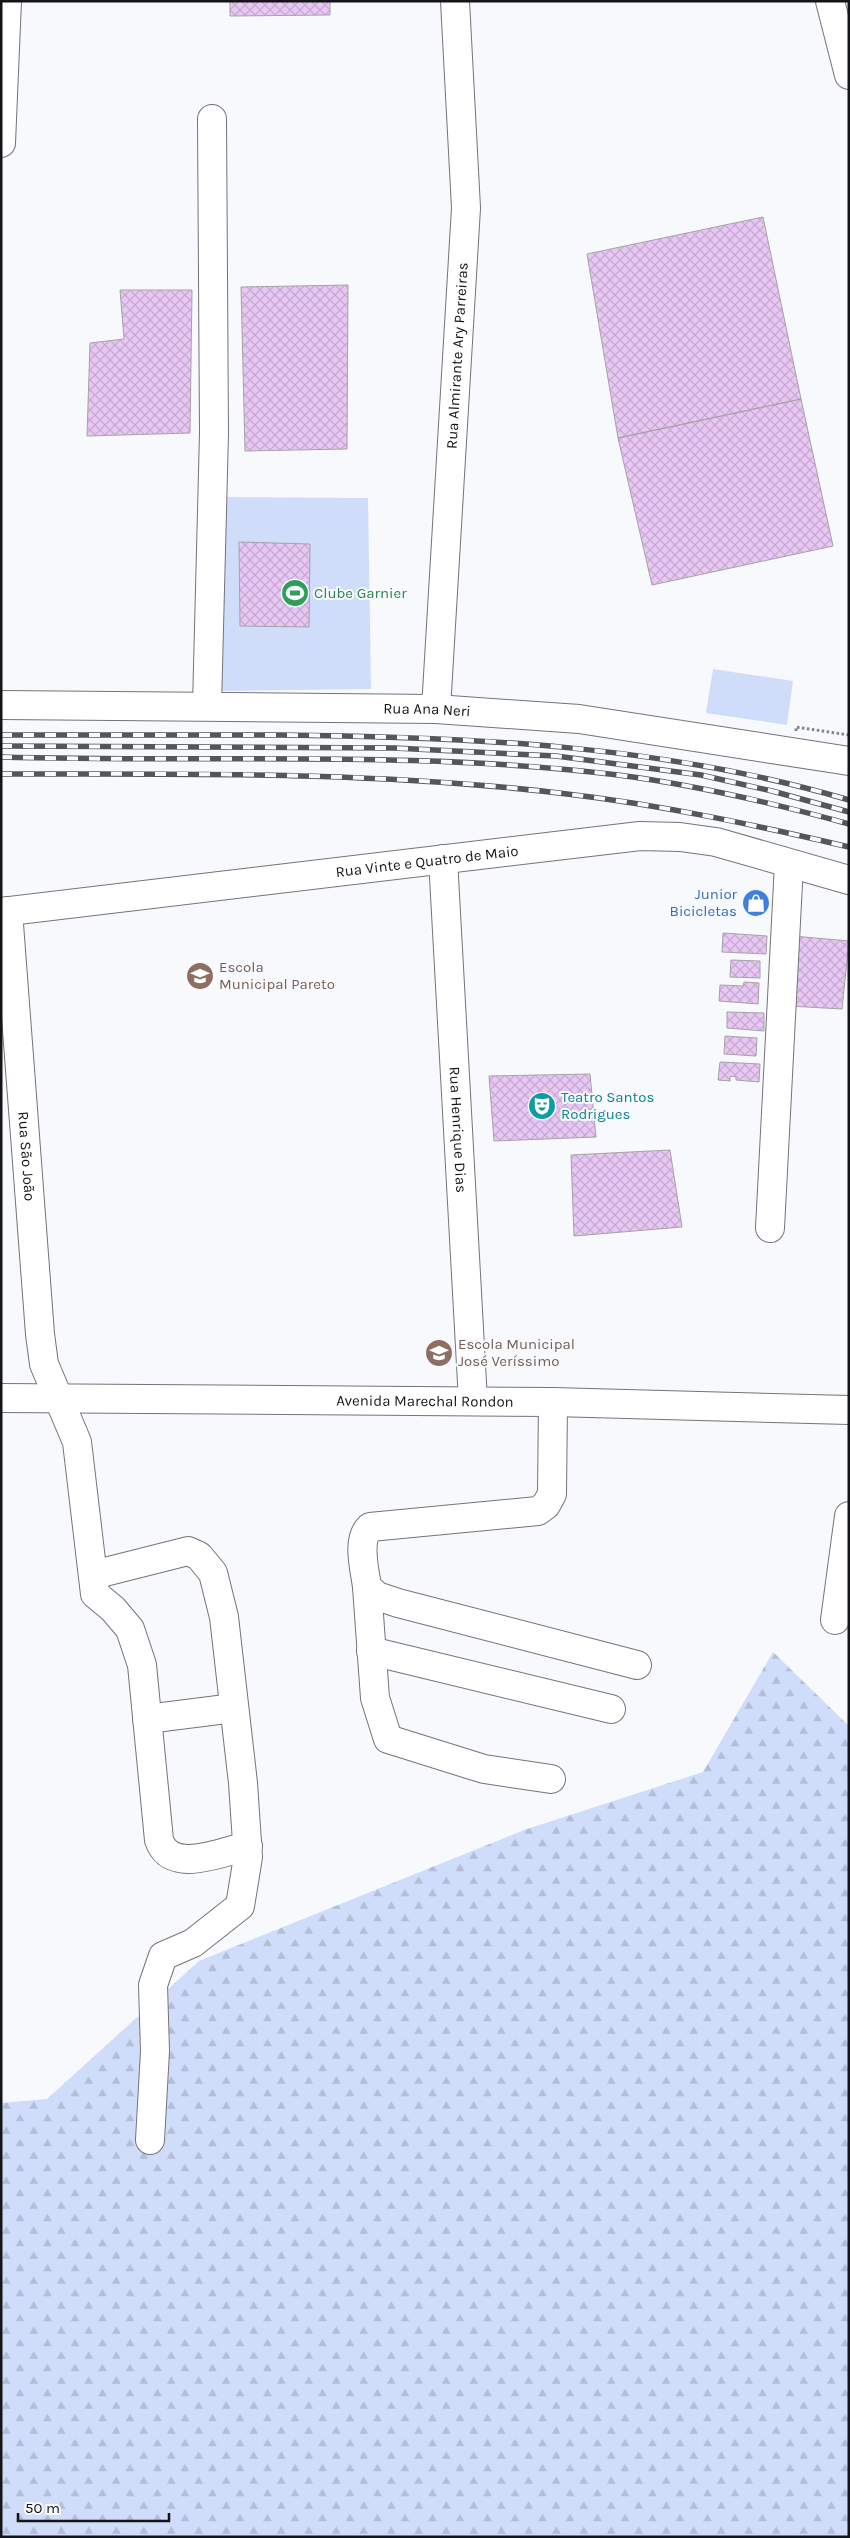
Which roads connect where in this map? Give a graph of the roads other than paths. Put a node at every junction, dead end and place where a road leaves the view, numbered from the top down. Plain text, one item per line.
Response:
1 (7, 1) edge
2 (455, 1) edge
3 (830, 1) edge
4 (849, 75) edge
5 (212, 118) dead end
6 (1, 143) edge
7 (1, 705) edge
8 (207, 706) junction
9 (436, 710) junction
10 (849, 761) edge
11 (443, 859) junction
12 (789, 864) junction
13 (849, 880) edge
14 (5, 912) edge
15 (770, 1228) dead end
16 (1, 1398) edge
17 (57, 1398) junction
18 (473, 1401) junction
19 (553, 1402) junction
20 (849, 1410) edge
21 (849, 1516) edge
22 (93, 1575) junction
23 (367, 1587) junction
24 (835, 1620) dead end
25 (372, 1651) junction
26 (637, 1665) dead end
27 (234, 1708) junction
28 (611, 1709) dead end
29 (147, 1719) junction
30 (551, 1779) dead end
31 (248, 1846) junction
32 (150, 2140) dead end

1 - 6 street
2 - 9 street, Rua Almirante Ary Parreiras
3 - 4 street
5 - 8 street
7 - 8 street, Rua Ana Neri
8 - 9 street, Rua Ana Neri
9 - 10 street, Rua Ana Neri
11 - 12 street, Rua Vinte e Quatro de Maio
11 - 14 street, Rua Vinte e Quatro de Maio
11 - 18 street, Rua Henrique Dias
12 - 13 street, Rua Vinte e Quatro de Maio
12 - 15 street
14 - 17 street, Rua São João
16 - 17 street, Avenida Marechal Rondon
17 - 18 street, Avenida Marechal Rondon
17 - 22 street, Rua São João
18 - 19 street, Avenida Marechal Rondon
19 - 20 street, Avenida Marechal Rondon
19 - 23 street
21 - 24 street
22 - 27 street
22 - 29 street, Rua São João
23 - 25 street
23 - 26 street
25 - 28 street
25 - 30 street
27 - 29 street
27 - 31 street
29 - 31 street, Rua São João
31 - 32 street

